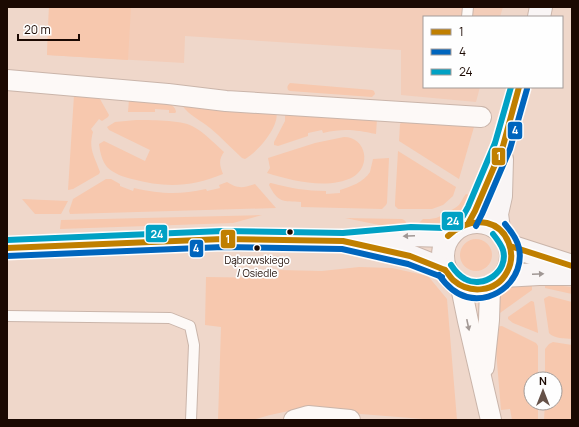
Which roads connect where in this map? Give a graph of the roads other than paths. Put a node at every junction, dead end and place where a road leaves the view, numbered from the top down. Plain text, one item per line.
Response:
1 (7, 80) edge
2 (519, 88) edge
3 (481, 117) dead end
4 (503, 146) junction
5 (469, 222) junction
6 (448, 236) junction
7 (504, 237) junction
8 (343, 241) junction
9 (7, 248) edge
10 (572, 266) edge
11 (445, 270) junction
12 (572, 274) edge
13 (498, 282) junction
14 (461, 286) junction
15 (7, 316) edge
16 (482, 385) junction
17 (325, 419) edge
18 (191, 420) edge
19 (294, 420) edge
20 (350, 420) edge
21 (491, 420) edge

1 - 3 street
2 - 4 street
4 - 5 street
4 - 7 street
5 - 6 street
5 - 7 street
6 -> 8 street
6 - 11 street
7 - 10 street
7 - 13 street
8 - 9 street
8 - 11 street
11 - 14 street
13 -> 12 street
13 - 14 street
13 - 16 street
14 -> 16 street
15 - 18 lane
16 - 21 street
17 - 19 street
17 - 20 street

